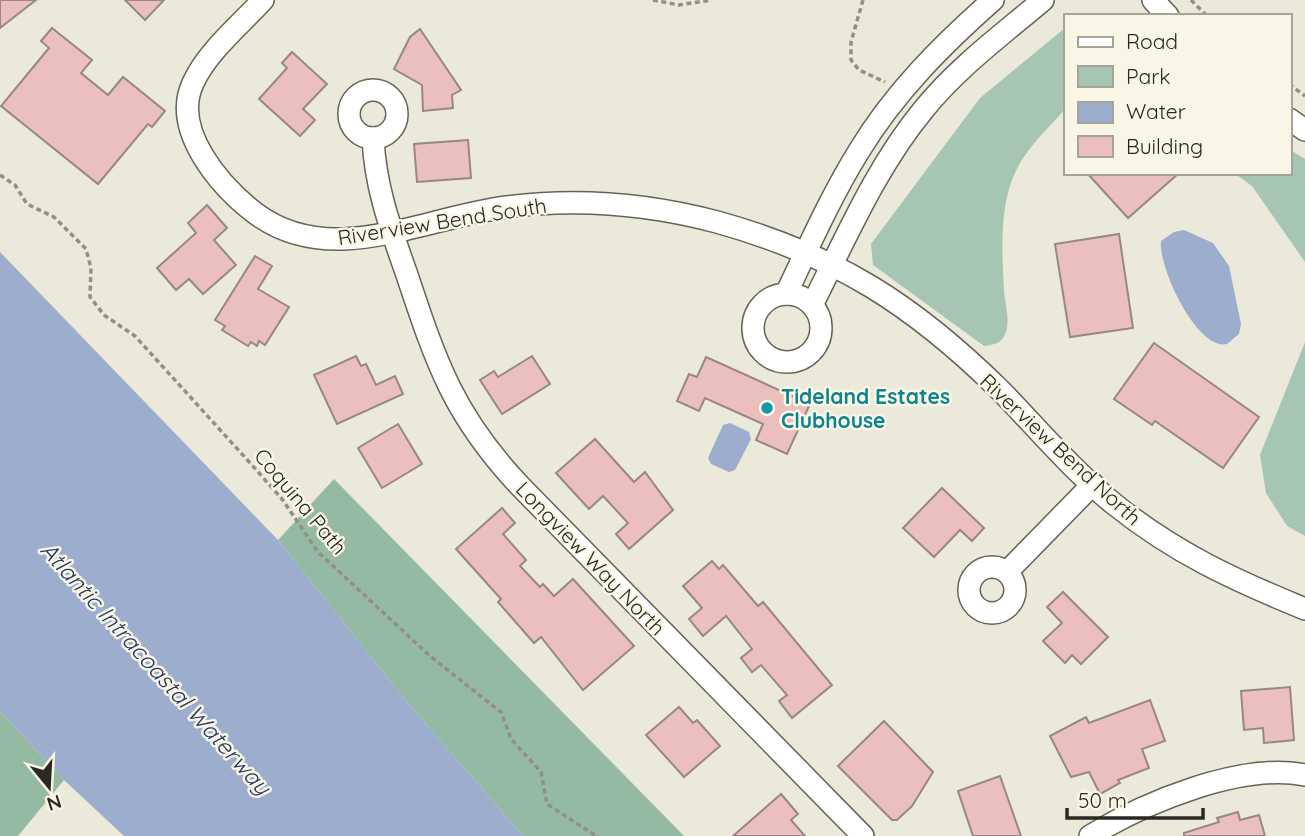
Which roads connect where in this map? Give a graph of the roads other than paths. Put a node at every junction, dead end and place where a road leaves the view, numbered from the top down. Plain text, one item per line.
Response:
1 (263, 0) edge
2 (1043, 0) edge
3 (1153, 0) edge
4 (992, 1) edge
5 (1166, 14) edge
6 (1011, 27) junction
7 (373, 138) dead end
8 (392, 232) junction
9 (807, 252) junction
10 (833, 264) junction
11 (786, 294) junction
12 (812, 305) junction
13 (1093, 484) junction
14 (1007, 572) dead end
15 (1305, 609) edge
16 (1305, 775) edge
17 (863, 836) edge
18 (1090, 836) edge

1 - 8 street, Riverview Bend South
2 - 6 street
3 - 5 street
4 - 6 street
4 - 9 street
6 - 10 street
7 - 8 street, Longview Way North
8 - 9 street, Riverview Bend South
8 - 17 street, Longview Way North
9 - 10 street, Riverview Bend South
9 - 11 street
10 - 12 street
10 - 13 street, Riverview Bend North
11 - 12 street
11 - 12 street
13 - 14 street
13 - 15 street, Riverview Bend North
16 - 18 street

